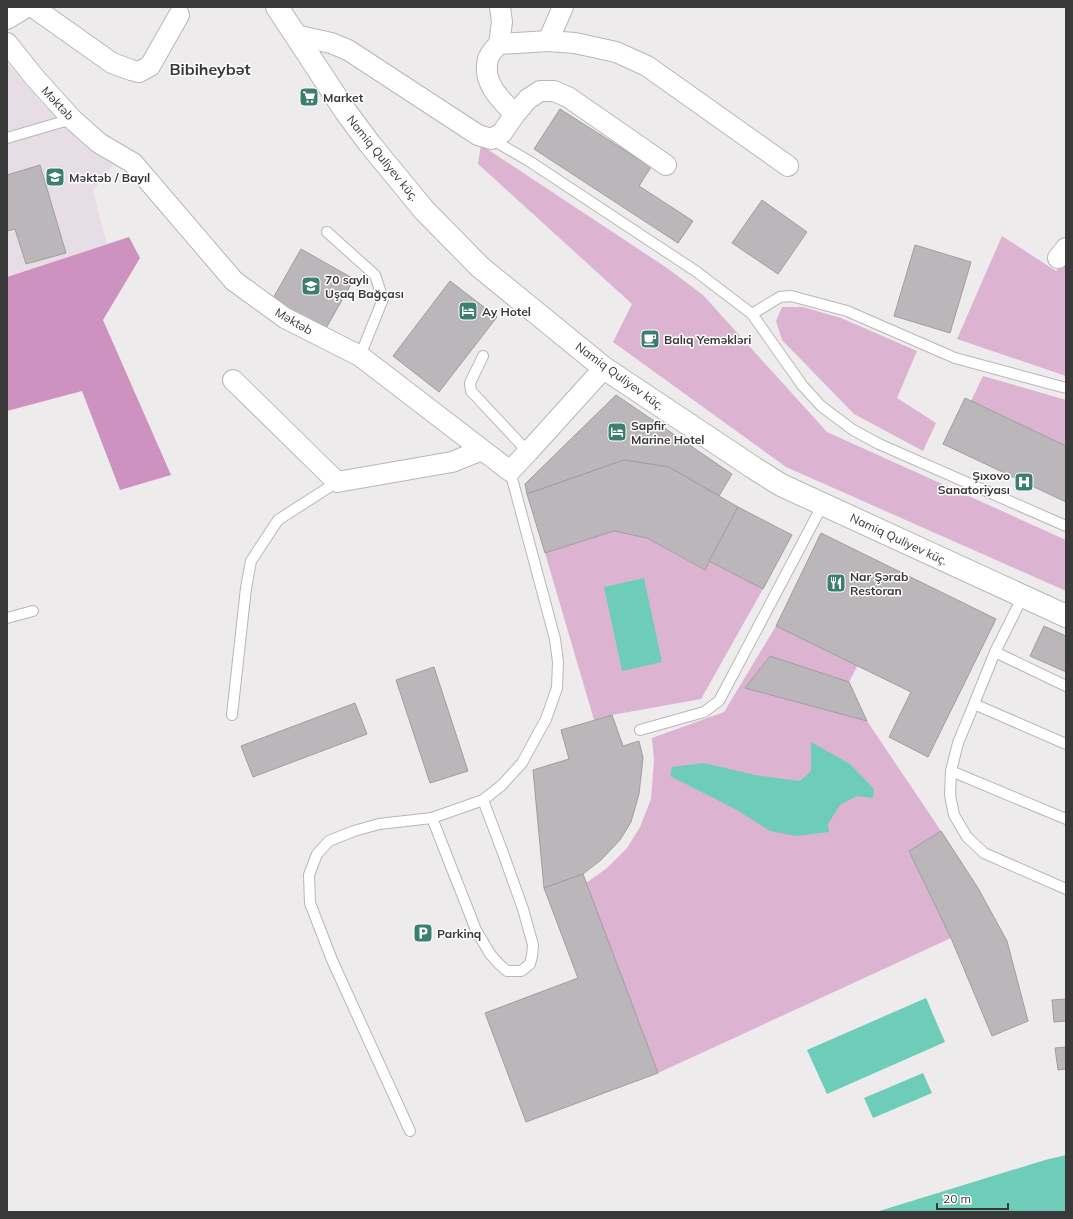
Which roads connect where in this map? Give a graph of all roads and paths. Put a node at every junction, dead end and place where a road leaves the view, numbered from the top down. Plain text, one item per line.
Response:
1 (27, 7) edge
2 (33, 7) edge
3 (276, 7) edge
4 (500, 7) edge
5 (563, 7) edge
6 (179, 15) dead end
7 (7, 20) edge
8 (295, 35) junction
9 (548, 41) junction
10 (7, 43) edge
11 (499, 44) junction
12 (515, 114) junction
13 (72, 118) junction
14 (7, 138) edge
15 (491, 139) junction
16 (666, 165) dead end
17 (788, 166) dead end
18 (328, 232) dead end
19 (752, 314) junction
20 (360, 356) junction
21 (483, 356) dead end
22 (604, 368) junction
23 (233, 380) dead end
24 (1066, 388) edge
25 (482, 450) junction
26 (528, 452) junction
27 (510, 471) junction
28 (338, 482) junction
29 (823, 504) junction
30 (1066, 526) edge
31 (1023, 596) junction
32 (33, 611) dead end
33 (1066, 616) edge
34 (7, 618) edge
35 (995, 652) junction
36 (1066, 686) edge
37 (974, 704) junction
38 (232, 715) dead end
39 (640, 730) dead end
40 (1066, 744) edge
41 (951, 771) junction
42 (483, 800) junction
43 (432, 818) junction
44 (1066, 819) edge
45 (1066, 889) edge
46 (410, 1131) dead end

1 - 7 street
2 - 6 street
3 - 8 street, Namiq Quliyev küç.
4 - 11 street
5 - 9 street
8 - 15 street
8 - 22 street, Namiq Quliyev küç.
9 - 11 street
9 - 17 street
10 - 13 street, Məktəb
11 - 12 street
12 - 15 street
12 - 16 street
13 - 14 lane
13 - 20 street, Məktəb
15 - 19 lane
18 - 20 lane
19 - 24 lane
19 - 30 lane
20 - 25 street, Məktəb
21 - 26 lane
22 - 26 street
22 - 29 street, Namiq Quliyev küç.
23 - 28 street
25 - 27 street, Məktəb
25 - 28 street
26 - 27 street
27 - 42 lane
28 - 38 lane
29 - 31 street, Namiq Quliyev küç.
29 - 39 lane
31 - 33 street, Namiq Quliyev küç.
31 - 35 lane
32 - 34 lane
35 - 36 lane
35 - 37 lane
37 - 40 lane
37 - 41 lane
41 - 44 lane
41 - 45 lane
42 - 43 lane
42 - 43 lane
43 - 46 lane

